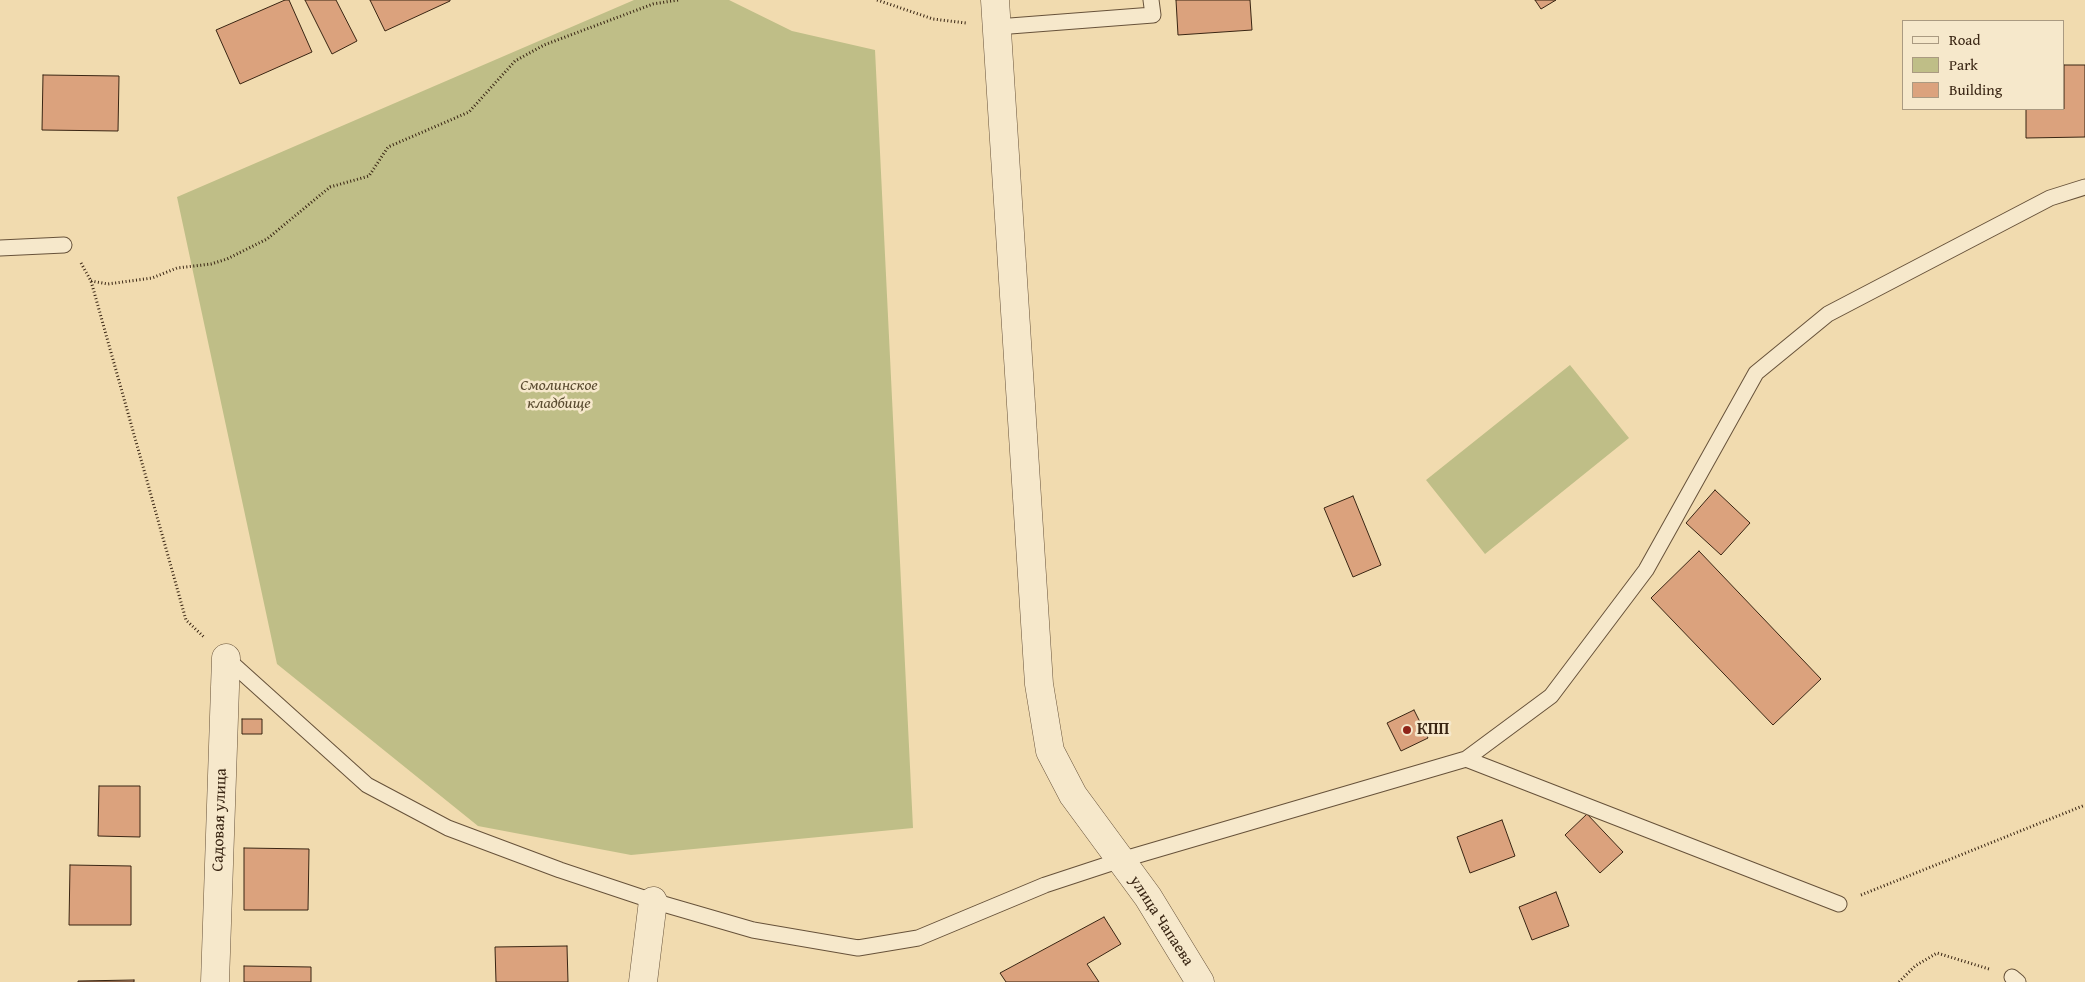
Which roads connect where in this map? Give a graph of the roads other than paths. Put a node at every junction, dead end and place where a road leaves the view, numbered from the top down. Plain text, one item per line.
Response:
1 (995, 0) edge
2 (1151, 0) edge
3 (997, 27) junction
4 (2085, 187) edge
5 (64, 244) road end
6 (0, 248) edge
7 (226, 658) joint
8 (1466, 759) junction
9 (1121, 860) junction
10 (653, 901) junction
11 (1839, 904) road end
12 (215, 982) edge
13 (643, 982) edge
14 (1200, 982) edge

1 - 3 street
2 - 3 lane
3 - 9 street, улица Чапаева
4 - 8 lane
5 - 6 lane
7 - 10 lane
7 - 12 street, Садовая улица
8 - 9 lane
8 - 11 lane
9 - 10 lane
9 - 14 street, улица Чапаева
10 - 13 street

